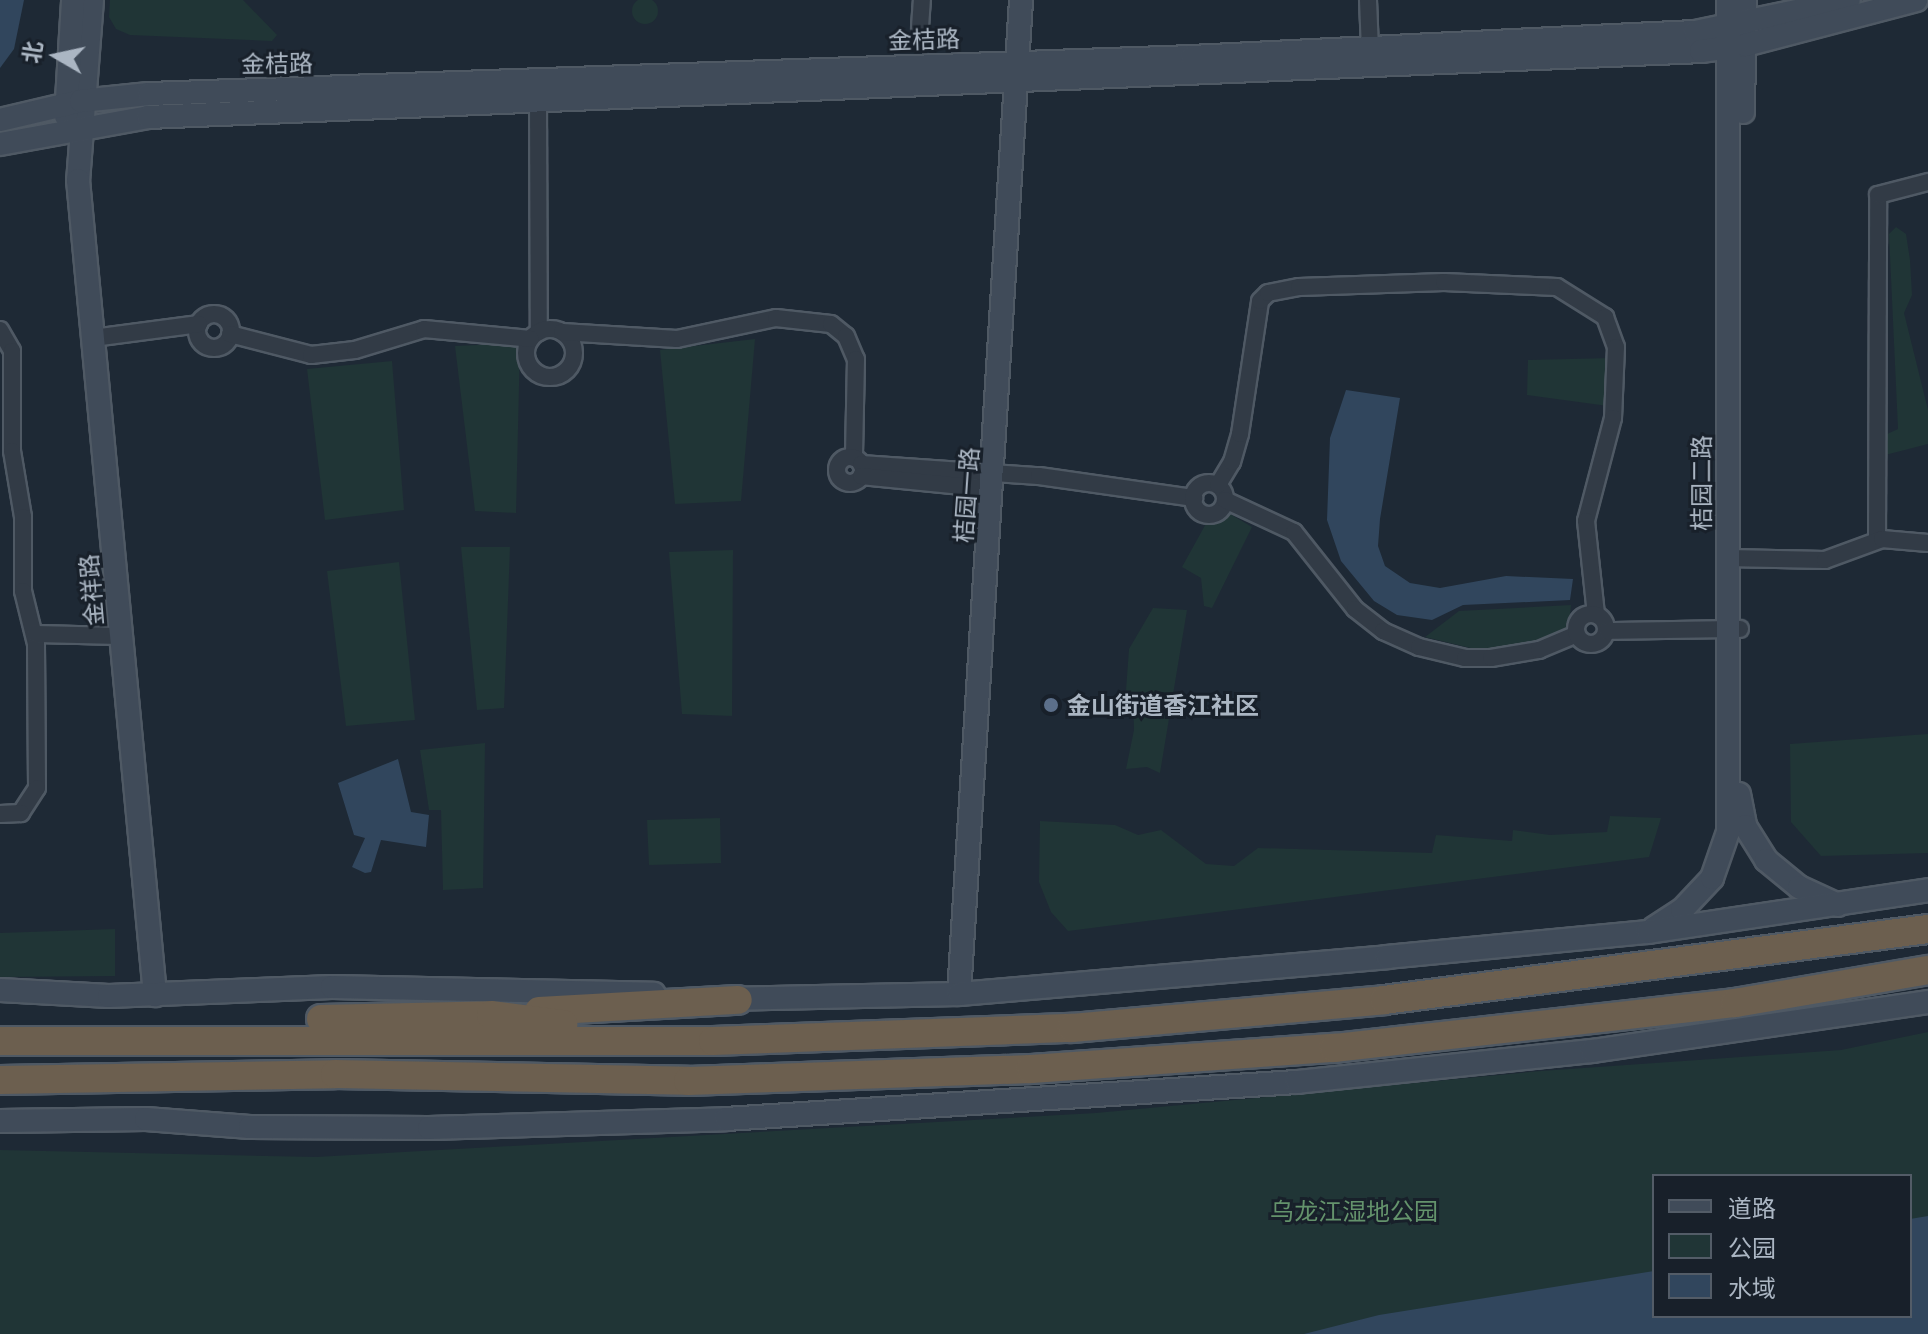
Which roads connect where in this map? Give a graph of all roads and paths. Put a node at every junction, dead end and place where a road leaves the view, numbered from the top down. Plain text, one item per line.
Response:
1 (73, 0) edge
2 (92, 0) edge
3 (922, 0) edge
4 (1021, 0) edge
5 (1368, 0) edge
6 (1728, 0) edge
7 (1745, 0) edge
8 (1849, 0) edge
9 (1916, 0) edge
10 (920, 27) dead end
11 (1737, 36) junction
12 (1370, 49) junction
13 (1016, 71) junction
14 (538, 100) junction
15 (73, 103) junction
16 (0, 120) edge
17 (74, 127) junction
18 (0, 144) edge
19 (1928, 182) edge
20 (199, 324) junction
21 (0, 330) edge
22 (562, 332) junction
23 (230, 334) junction
24 (535, 336) junction
25 (93, 338) junction
26 (993, 481) junction
27 (1221, 492) junction
28 (1194, 498) junction
29 (1877, 540) junction
30 (1928, 543) edge
31 (1734, 558) junction
32 (1596, 614) junction
33 (1733, 629) junction
34 (1607, 631) junction
35 (35, 634) junction
36 (1577, 634) junction
37 (121, 636) junction
38 (0, 814) edge
39 (1928, 890) edge
40 (1838, 905) junction
41 (1928, 929) edge
42 (1648, 932) junction
43 (1928, 970) edge
44 (0, 990) edge
45 (959, 994) junction
46 (155, 995) junction
47 (738, 1000) junction
48 (1928, 1002) edge
49 (491, 1015) junction
50 (0, 1023) edge
51 (0, 1041) edge
52 (713, 1041) junction
53 (0, 1080) edge
54 (0, 1121) edge

1 - 15 main road, 金祥路
2 - 15 main road, 金祥路
3 - 10 street
4 - 13 main road, 桔园一路
5 - 12 street
6 - 11 main road, 桔园二路
7 - 11 main road, 桔园二路
8 - 11 main road, 金桔路
9 - 11 main road
11 - 12 main road, 金桔路
11 - 13 main road
11 - 31 main road, 桔园二路
12 - 13 main road, 金桔路
13 - 14 main road
13 - 15 main road, 金桔路
13 - 26 main road, 桔园一路
14 - 17 main road
14 - 24 street
15 - 16 main road, 金桔路
15 - 17 main road, 金祥路
17 - 18 main road
17 - 25 main road, 金祥路
19 - 29 street
20 - 23 street
20 - 23 street
20 - 25 street
21 - 35 street
22 - 24 street
22 - 24 street
22 - 26 street
23 - 24 street
25 - 37 main road, 金祥路
26 - 28 street
26 - 45 main road, 桔园一路
27 - 28 street
27 - 28 street
27 - 32 street
27 - 36 street
29 - 30 street
29 - 31 street
31 - 33 main road, 桔园二路
32 - 34 street
32 - 36 street
33 - 34 street
33 - 40 main road, 桔园二路
33 - 42 main road, 桔园二路
34 - 36 street
35 - 37 street
35 - 38 street
37 - 46 main road, 金祥路
39 - 40 main road
40 - 42 main road
41 - 52 highway
42 - 45 main road
43 - 53 highway
44 - 46 main road
45 - 47 main road
46 - 47 main road
47 - 49 highway
48 - 54 main road
49 - 50 highway
49 - 52 highway
51 - 52 highway

